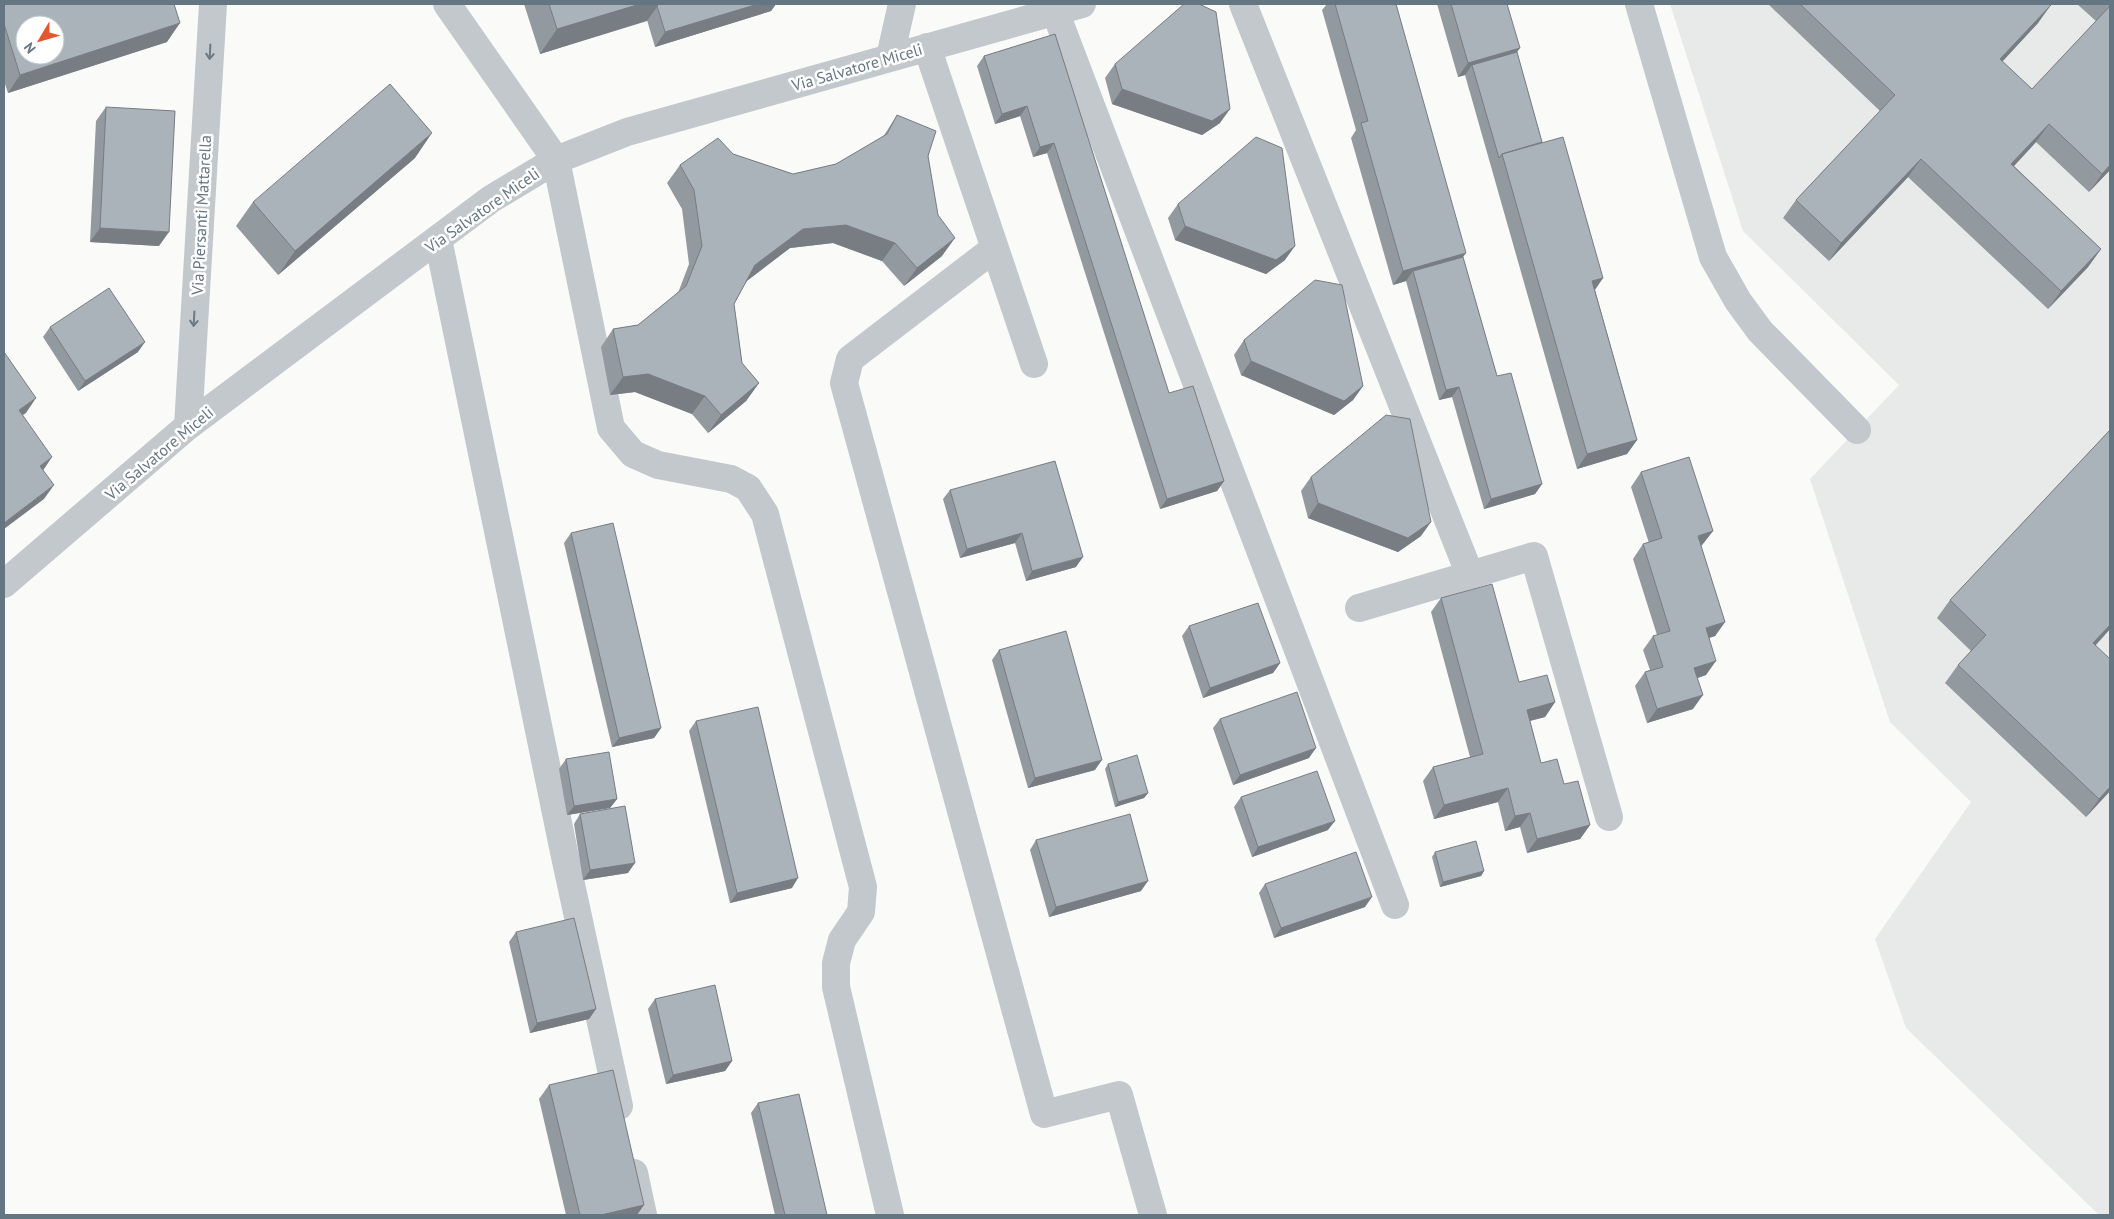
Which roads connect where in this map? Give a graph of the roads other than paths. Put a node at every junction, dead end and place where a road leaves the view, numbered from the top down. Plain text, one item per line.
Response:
1 (213, 4) edge
2 (447, 4) edge
3 (902, 4) edge
4 (1082, 4) edge
5 (1243, 4) edge
6 (1639, 4) edge
7 (1054, 11) junction
8 (927, 47) junction
9 (890, 57) junction
10 (556, 160) junction
11 (438, 239) junction
12 (995, 248) junction
13 (1034, 364) dead end
14 (188, 426) junction
15 (1857, 430) dead end
16 (1470, 575) junction
17 (4, 584) edge
18 (1358, 608) dead end
19 (1609, 817) dead end
20 (1394, 906) dead end
21 (643, 1215) edge
22 (890, 1215) edge
23 (1152, 1215) edge

1 -> 14 street, Via Piersanti Mattarella
2 - 10 street
3 - 9 street
4 - 7 street, Via Salvatore Miceli
5 - 16 street
6 - 15 street
7 - 8 street, Via Salvatore Miceli
7 - 20 street
8 - 9 street, Via Salvatore Miceli
8 - 12 street
9 - 10 street, Via Salvatore Miceli
10 - 11 street, Via Salvatore Miceli
10 - 22 street
11 - 14 street, Via Salvatore Miceli
11 - 21 street
12 - 13 street
12 - 23 street
14 - 17 street, Via Salvatore Miceli
16 - 18 street
16 - 19 street

